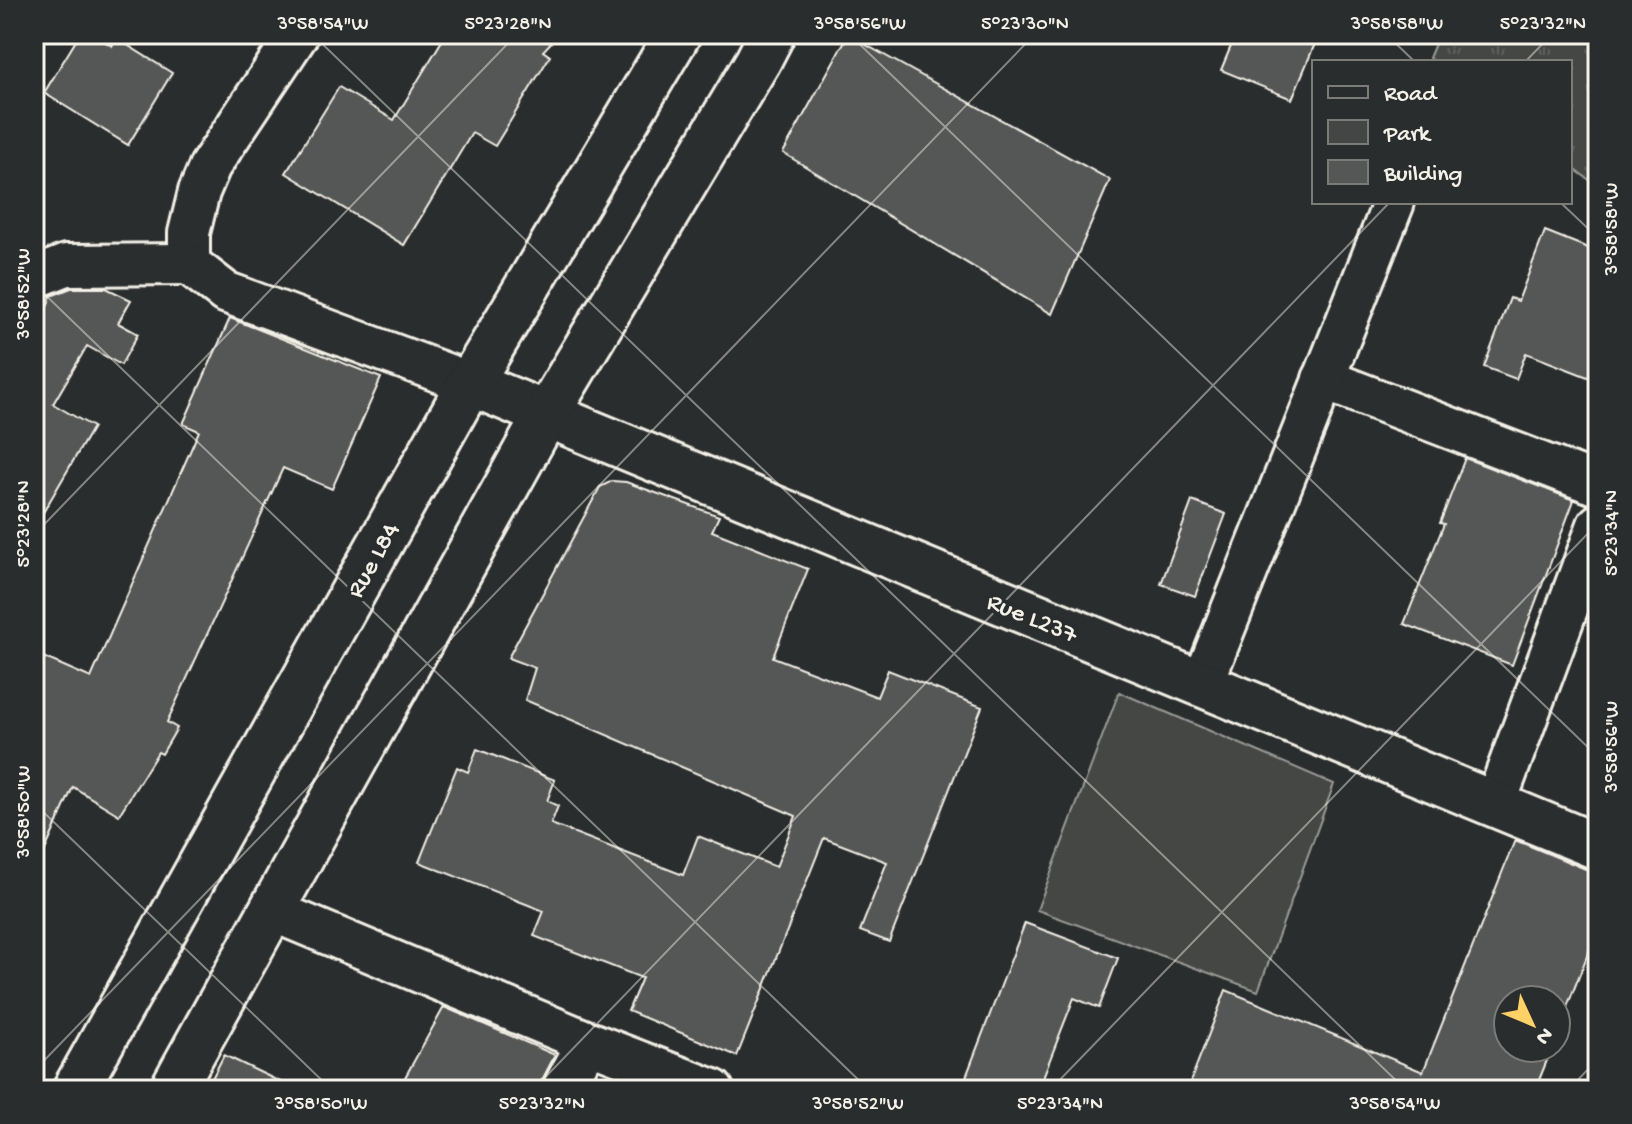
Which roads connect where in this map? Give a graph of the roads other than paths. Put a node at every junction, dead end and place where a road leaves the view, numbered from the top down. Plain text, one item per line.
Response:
1 (298, 34) edge
2 (678, 34) edge
3 (772, 34) edge
4 (1393, 204) edge
5 (189, 264) junction
6 (34, 278) edge
7 (1323, 379) junction
8 (470, 383) junction
9 (546, 415) junction
10 (1598, 485) edge
11 (1598, 525) edge
12 (1202, 685) junction
13 (1495, 804) junction
14 (1598, 847) edge
15 (273, 911) junction
16 (588, 1042) junction
17 (75, 1090) edge
18 (172, 1090) edge
19 (562, 1090) edge
20 (713, 1090) edge

1 - 5 street
2 - 8 main road, Rue L84
3 - 9 main road
4 - 7 street
5 - 6 street
5 - 8 street
7 - 10 street
7 - 12 street
8 - 9 main road, Rue L237
8 - 17 main road, Rue L84
9 - 12 main road, Rue L237
9 - 15 main road
11 - 13 street
12 - 13 main road, Rue L237
13 - 14 main road, Rue L237
15 - 16 street
15 - 18 main road
16 - 19 street
16 - 20 street

